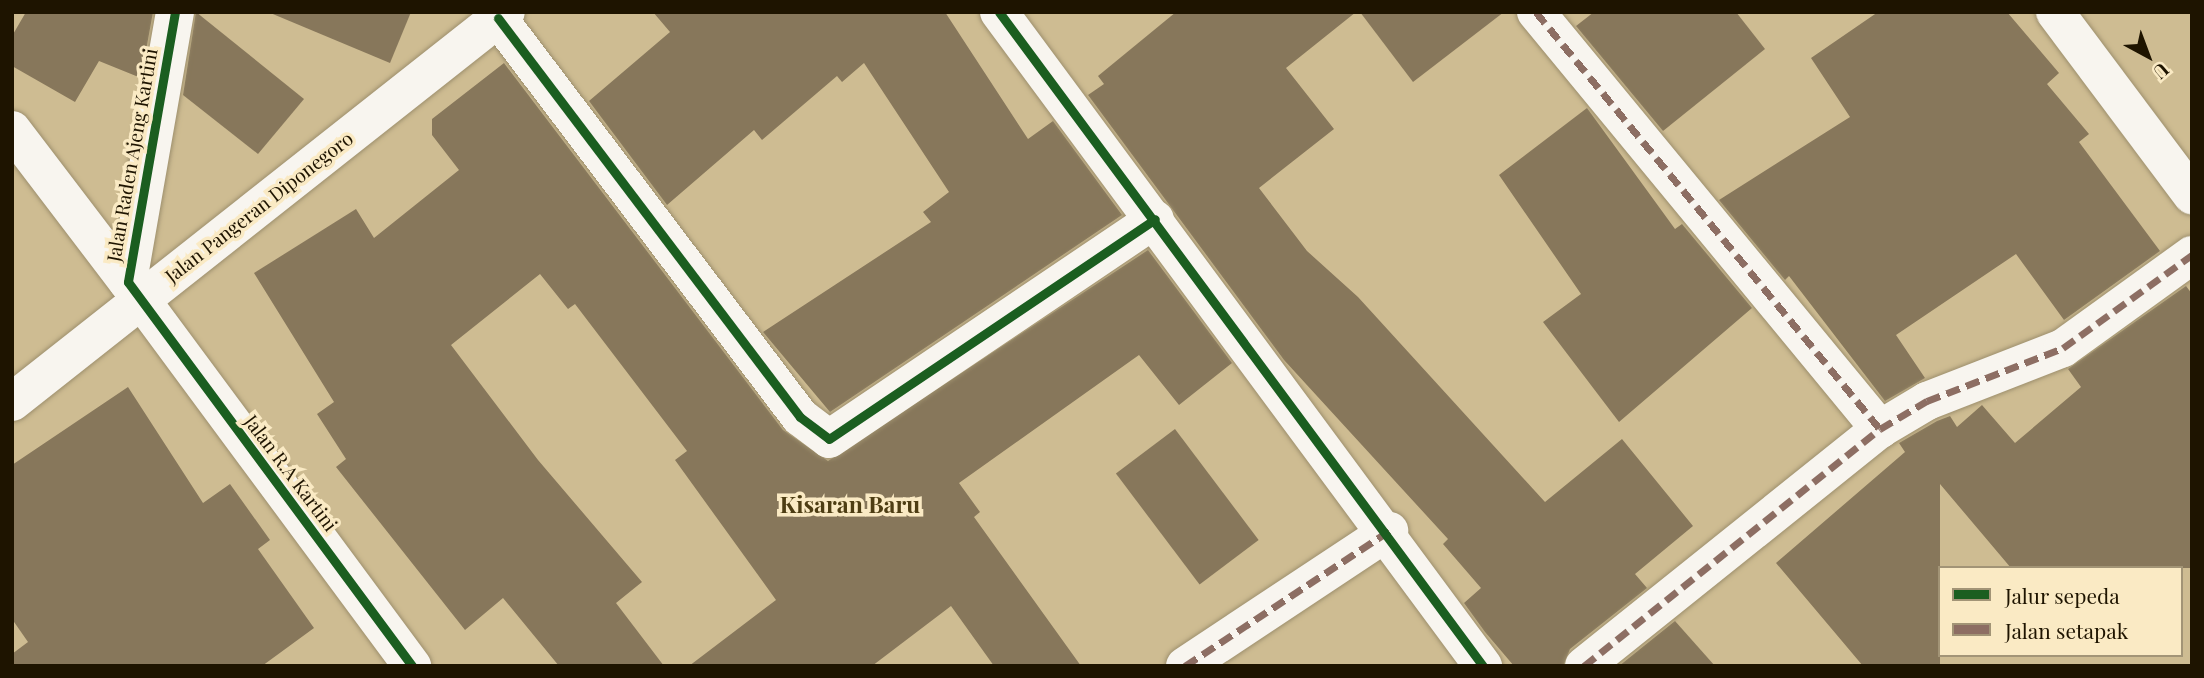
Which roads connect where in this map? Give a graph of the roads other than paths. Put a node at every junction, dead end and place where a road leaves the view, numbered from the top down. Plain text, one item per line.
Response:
1 (175, 12) edge
2 (999, 12) edge
3 (1536, 12) edge
4 (2055, 12) edge
5 (502, 15) edge
6 (12, 131) edge
7 (2192, 195) edge
8 (1155, 219) junction
9 (2192, 255) edge
10 (135, 291) junction
11 (12, 402) edge
12 (1880, 429) junction
13 (1389, 531) junction
14 (1591, 663) edge
15 (412, 666) edge
16 (1185, 666) edge
17 (1483, 666) edge

1 - 10 street, Jalan Raden Ajeng Kartini
2 - 8 street
3 - 12 street
4 - 7 street
5 - 8 street
5 - 10 street, Jalan Pangeran Diponegoro
6 - 10 street, Jalan R.A Kartini
8 - 13 street
9 - 12 street
10 - 11 street, Jalan Pangeran Diponegoro
10 - 15 street, Jalan R.A Kartini
12 - 14 street
13 - 16 street
13 - 17 street

